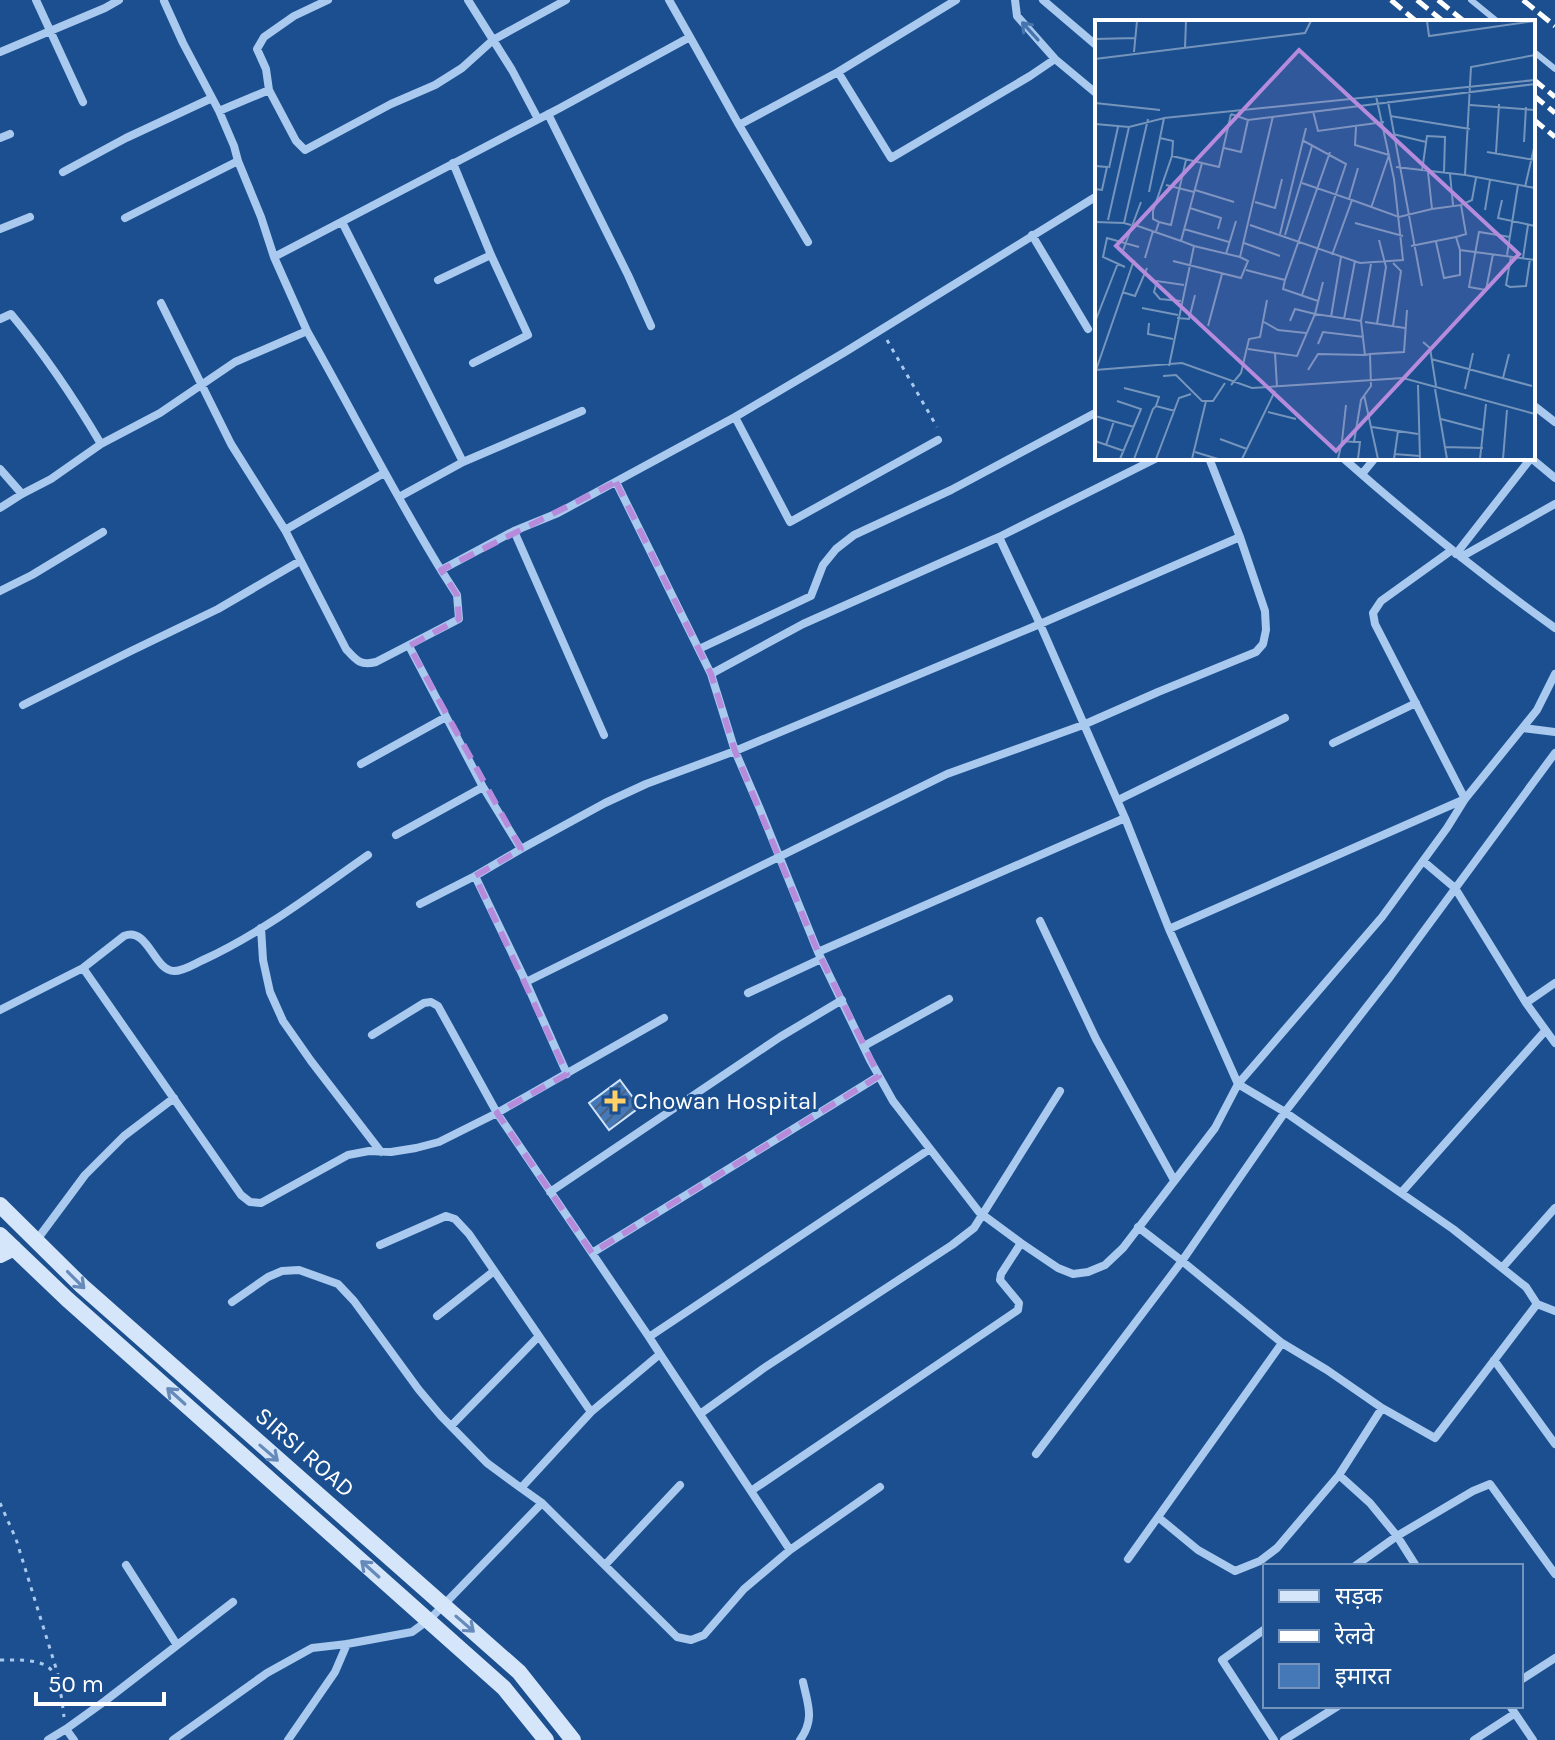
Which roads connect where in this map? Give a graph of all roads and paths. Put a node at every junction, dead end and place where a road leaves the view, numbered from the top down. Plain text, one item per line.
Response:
1 (36, 0) edge
2 (119, 0) edge
3 (164, 0) edge
4 (328, 0) edge
5 (468, 0) edge
6 (566, 0) edge
7 (669, 0) edge
8 (956, 0) edge
9 (1015, 0) edge
10 (1043, 0) edge
11 (1471, 0) edge
12 (1496, 20) edge
13 (50, 30) junction
14 (690, 37) junction
15 (493, 40) junction
16 (1095, 44) edge
17 (0, 52) edge
18 (1535, 53) edge
19 (1055, 59) junction
20 (1555, 69) edge
21 (838, 72) junction
22 (269, 90) junction
23 (1095, 92) edge
24 (212, 98) junction
25 (83, 102) dead end
26 (219, 111) junction
27 (548, 114) junction
28 (538, 119) junction
29 (739, 125) junction
30 (10, 134) dead end
31 (0, 138) edge
32 (238, 161) junction
33 (453, 163) junction
34 (63, 172) dead end
35 (1095, 197) edge
36 (30, 217) dead end
37 (125, 218) dead end
38 (342, 222) junction
39 (0, 229) edge
40 (1032, 235) junction
41 (808, 242) dead end
42 (491, 255) junction
43 (274, 257) junction
44 (438, 280) dead end
45 (161, 303) dead end
46 (0, 319) edge
47 (651, 326) dead end
48 (1088, 329) dead end
49 (881, 330) junction
50 (307, 331) junction
51 (473, 363) dead end
52 (201, 383) junction
53 (1535, 407) edge
54 (582, 411) dead end
55 (1095, 413) edge
56 (735, 417) junction
57 (1555, 422) edge
58 (938, 440) joint
59 (101, 444) junction
60 (1153, 460) edge
61 (1210, 460) edge
62 (1345, 460) edge
63 (1373, 460) edge
64 (1529, 460) edge
65 (1533, 460) edge
66 (463, 462) junction
67 (0, 469) edge
68 (384, 473) junction
69 (1362, 474) junction
70 (1555, 478) edge
71 (616, 482) junction
72 (22, 494) junction
73 (399, 497) junction
74 (1555, 504) edge
75 (0, 508) edge
76 (285, 530) junction
77 (514, 531) junction
78 (103, 532) dead end
79 (999, 537) junction
80 (1240, 537) junction
81 (1456, 554) junction
82 (300, 561) junction
83 (441, 570) junction
84 (0, 591) edge
85 (1040, 624) junction
86 (1555, 628) edge
87 (409, 646) junction
88 (699, 649) junction
89 (711, 674) junction
90 (1555, 674) edge
91 (1416, 703) junction
92 (23, 705) dead end
93 (446, 717) junction
94 (1285, 718) dead end
95 (1083, 725) junction
96 (1523, 728) junction
97 (1555, 732) edge
98 (604, 735) dead end
99 (1333, 743) dead end
100 (735, 751) junction
101 (1555, 753) edge
102 (361, 764) dead end
103 (483, 787) junction
104 (1465, 799) junction
105 (1118, 800) junction
106 (1125, 818) junction
107 (396, 835) dead end
108 (521, 849) junction
109 (368, 855) dead end
110 (778, 856) junction
111 (1423, 861) junction
112 (475, 876) junction
113 (1455, 888) junction
114 (420, 904) dead end
115 (1040, 921) dead end
116 (261, 928) junction
117 (1169, 929) junction
118 (820, 956) junction
119 (83, 968) junction
120 (526, 982) junction
121 (1555, 983) edge
122 (748, 993) dead end
123 (949, 999) dead end
124 (842, 1000) junction
125 (1526, 1003) junction
126 (0, 1010) edge
127 (664, 1018) dead end
128 (1545, 1031) junction
129 (372, 1035) dead end
130 (1555, 1043) edge
131 (864, 1046) junction
132 (567, 1074) junction
133 (879, 1076) junction
134 (1238, 1084) junction
135 (1060, 1091) dead end
136 (174, 1098) junction
137 (1285, 1112) junction
138 (497, 1113) junction
139 (930, 1149) junction
140 (381, 1152) junction
141 (1174, 1180) junction
142 (550, 1192) junction
143 (1401, 1193) junction
144 (0, 1205) edge
145 (1555, 1208) edge
146 (982, 1215) junction
147 (1138, 1227) junction
148 (0, 1235) edge
149 (36, 1241) junction
150 (1021, 1243) junction
151 (380, 1245) dead end
152 (7, 1252) edge
153 (592, 1253) junction
154 (1182, 1261) junction
155 (1502, 1268) junction
156 (494, 1271) junction
157 (232, 1302) dead end
158 (1537, 1304) junction
159 (1555, 1311) edge
160 (437, 1316) dead end
161 (539, 1336) junction
162 (649, 1337) junction
163 (1282, 1343) junction
164 (660, 1354) junction
165 (1494, 1360) junction
166 (1382, 1408) junction
167 (591, 1412) junction
168 (700, 1414) junction
169 (451, 1426) junction
170 (1555, 1444) edge
171 (1036, 1454) dead end
172 (1339, 1475) junction
173 (680, 1485) dead end
174 (880, 1487) dead end
175 (521, 1488) junction
176 (751, 1491) junction
177 (0, 1503) edge
178 (542, 1503) junction
179 (1158, 1517) junction
180 (1397, 1536) junction
181 (790, 1550) junction
182 (1128, 1559) dead end
183 (1358, 1564) edge
184 (1415, 1564) edge
185 (126, 1565) dead end
186 (605, 1565) junction
187 (1555, 1574) edge
188 (233, 1602) dead end
189 (443, 1605) junction
190 (428, 1620) junction
191 (1263, 1630) edge
192 (347, 1644) junction
193 (177, 1645) junction
194 (1555, 1658) edge
195 (0, 1660) edge
196 (1523, 1679) edge
197 (60, 1681) junction
198 (803, 1682) dead end
199 (1335, 1708) edge
200 (1512, 1710) edge
201 (66, 1729) junction
202 (48, 1740) edge
203 (74, 1740) edge
204 (173, 1740) edge
205 (288, 1740) edge
206 (546, 1740) edge
207 (573, 1740) edge
208 (800, 1740) edge
209 (1274, 1740) edge
210 (1284, 1740) edge
211 (1474, 1740) edge
212 (1533, 1740) edge

1 - 13 street
2 - 13 street
3 - 24 street
4 - 22 street
5 - 15 street
6 - 15 street
7 - 14 street
8 - 21 street
19 -> 9 street
10 - 16 street
11 - 12 lane
13 - 17 street
13 - 25 street
14 - 27 street
14 - 29 street
15 - 22 street
15 - 28 street
18 - 20 lane
19 - 21 street
19 - 23 street
21 - 29 street
22 - 26 street
24 - 26 street
24 - 34 street
26 - 32 street
27 - 28 street
27 - 47 street
28 - 33 street
29 - 41 street
30 - 31 street
32 - 37 street
32 - 43 street
33 - 38 street
33 - 42 street
35 - 40 street
36 - 39 street
38 - 43 street
38 - 66 street
40 - 48 street
40 - 49 street
42 - 44 street
42 - 51 street
43 - 50 street
45 - 52 street
46 - 59 street
49 - 56 street
49 - 58 path
50 - 52 street
50 - 68 street
52 - 59 street
52 - 76 street
53 - 57 street
54 - 66 street
55 - 88 street
56 - 58 street
56 - 71 street
59 - 72 street
60 - 79 street
61 - 80 street
62 - 69 street
63 - 69 street
64 - 81 street
65 - 70 street
66 - 73 street
67 - 72 street
68 - 73 street
68 - 76 street
69 - 81 street
71 - 77 street
71 - 88 street
72 - 75 street
73 - 83 street
74 - 81 street
76 - 82 street
77 - 83 street
77 - 98 street
78 - 84 street
79 - 85 street
79 - 89 street
80 - 85 street
80 - 95 street
81 - 86 street
81 - 91 street
82 - 87 street
82 - 92 street
83 - 87 street
85 - 95 street
85 - 100 street
87 - 93 street
88 - 89 street
89 - 100 street
90 - 96 street
91 - 99 street
91 - 104 street
93 - 102 street
93 - 103 street
94 - 105 street
95 - 105 street
95 - 110 street
96 - 97 street
96 - 104 street
100 - 108 street
100 - 110 street
101 - 113 street
103 - 107 street
103 - 108 street
104 - 111 street
104 - 117 street
105 - 106 street
106 - 117 street
106 - 118 street
108 - 112 street
109 - 116 street
110 - 118 street
110 - 120 street
111 - 113 street
111 - 134 street
112 - 114 street
112 - 120 street
113 - 125 street
113 - 137 street
115 - 141 street
116 - 119 street
116 - 140 street
117 - 134 street
118 - 122 street
118 - 124 street
119 - 126 street
119 - 136 street
120 - 132 street
121 - 125 street
123 - 131 street
124 - 131 street
124 - 142 street
125 - 128 street
127 - 132 street
128 - 130 street
128 - 143 street
129 - 138 street
131 - 133 street
132 - 138 street
133 - 139 street
133 - 153 street
134 - 137 street
134 - 141 street
135 - 146 street
136 - 140 street
136 - 149 street
137 - 143 street
137 - 154 street
138 - 140 street
138 - 142 street
139 - 146 street
139 - 162 street
141 - 147 street
142 - 153 street
143 - 155 street
144 - 149 main road, SIRSI ROAD
145 - 155 street
146 - 150 street
146 - 168 street
147 - 150 street
147 - 154 street
148 - 152 main road, SIRSI ROAD
149 -> 189 main road, SIRSI ROAD
150 - 176 street
151 - 156 street
190 -> 152 main road, SIRSI ROAD
153 - 162 street
154 - 163 street
154 - 171 street
155 - 158 street
156 - 160 street
156 - 161 street
157 - 169 street
158 - 159 street
158 - 165 street
161 - 167 street
161 - 169 street
162 - 164 street
163 - 166 street
163 - 179 street
164 - 167 street
164 - 168 street
165 - 166 street
165 - 170 street
166 - 172 street
167 - 175 street
168 - 176 street
169 - 175 street
172 - 179 street
172 - 180 street
173 - 186 street
174 - 181 street
175 - 178 street
176 - 181 street
177 - 197 path
178 - 186 street
178 - 189 street
179 - 182 street
180 - 183 street
180 - 184 street
180 - 187 street
181 - 186 street
185 - 193 street
188 - 193 street
189 - 190 street
189 -> 207 main road, SIRSI ROAD
190 - 192 street
190 - 206 main road, SIRSI ROAD
191 - 209 street
192 - 204 street
192 - 205 street
193 - 201 street
194 - 196 street
195 - 197 path
197 - 201 path
198 - 208 street
199 - 210 street
200 - 211 street
200 - 212 street
201 - 202 street
201 - 203 street

